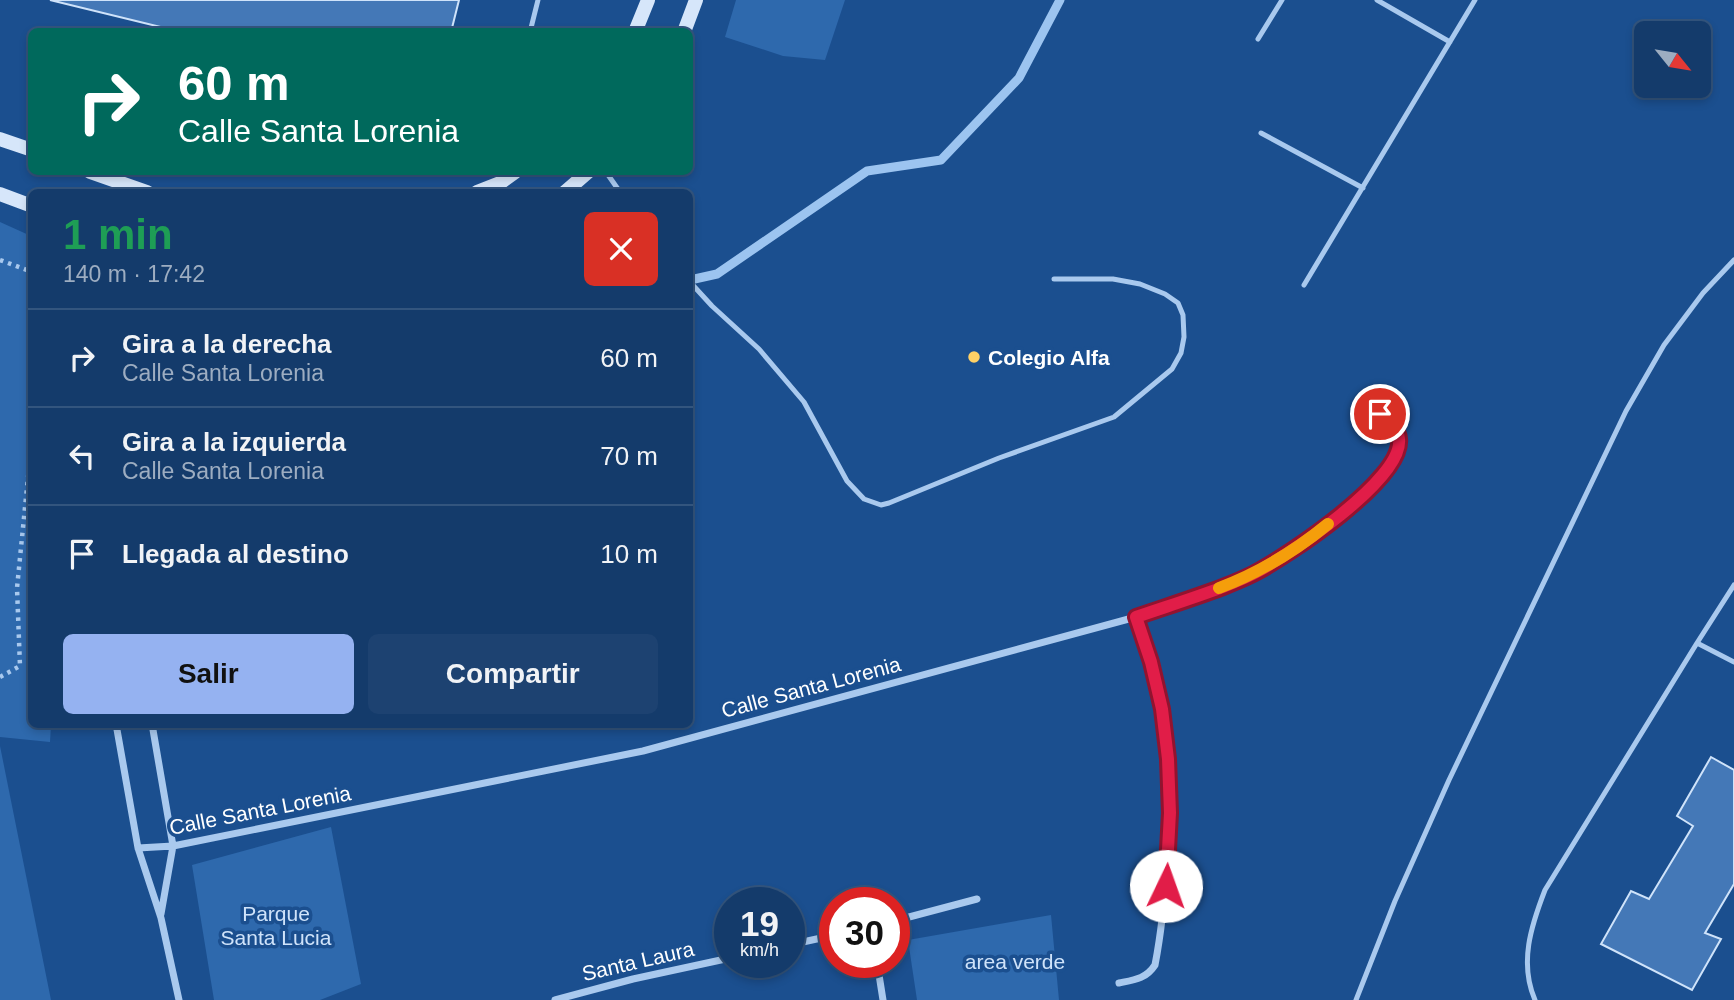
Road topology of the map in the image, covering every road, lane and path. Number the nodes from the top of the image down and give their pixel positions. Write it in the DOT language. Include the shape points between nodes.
graph roads {
  1 [pos="538,0"];
  2 [pos="648,0"];
  3 [pos="696,0"];
  4 [pos="1282,0"];
  5 [pos="1377,0"];
  6 [pos="1475,0"];
  7 [pos="531,28"];
  8 [pos="637,28"];
  9 [pos="686,28"];
  10 [pos="1258,39"];
  11 [pos="1450,42"];
  12 [pos="1261,133"];
  13 [pos="0,139"];
  14 [pos="28,149"];
  15 [pos="99,175"];
  16 [pos="511,175"];
  17 [pos="585,175"];
  18 [pos="1363,188"];
  19 [pos="138,189"];
  20 [pos="485,189"];
  21 [pos="568,189"];
  22 [pos="0,194"];
  23 [pos="28,204"];
  24 [pos="0,260"];
  25 [pos="1734,260"];
  26 [pos="28,270"];
  27 [pos="1054,279"];
  28 [pos="693,285"];
  29 [pos="1304,285"];
  30 [pos="1380,414"];
  31 [pos="28,478"];
  32 [pos="1734,585"];
  33 [pos="1136,617"];
  34 [pos="1697,643"];
  35 [pos="1734,662"];
  36 [pos="0,677"];
  37 [pos="117,728"];
  38 [pos="153,728"];
  39 [pos="173,846"];
  40 [pos="138,848"];
  41 [pos="977,899"];
  42 [pos="910,917"];
  43 [pos="161,918"];
  44 [pos="714,961"];
  45 [pos="880,978"];
  46 [pos="1119,983"];
  47 [pos="179,1000"];
  48 [pos="555,1000"];
  49 [pos="883,1000"];
  50 [pos="1356,1000"];
  51 [pos="1535,1000"];
  1 -- 7 [label="lane"];
  2 -- 8 [label="main road"];
  3 -- 9 [label="main road"];
  4 -- 10 [label="lane"];
  5 -- 11 [label="lane"];
  6 -- 11 [label="lane"];
  11 -- 18 [label="lane"];
  12 -- 18 [label="lane"];
  13 -- 14 [label="main road"];
  15 -- 19 [label="main road"];
  16 -- 20 [label="main road"];
  17 -- 21 [label="main road"];
  18 -- 29 [label="lane"];
  22 -- 23 [label="main road"];
  24 -- 26 [label="path"];
  25 -- 50 [label="lane" via="1664,345 1626,411 1449,780"];
  27 -- 28 [label="lane" via="1140,284 1178,303 1184,337 1172,369 1114,417 881,505 864,499 847,481 804,402 759,349"];
  30 -- 33 [label="street, Calle Santa Lorenia" via="1395,427 1398,453 1356,502 1306,542 1251,575"];
  31 -- 36 [label="path" via="17,588 20,666"];
  32 -- 34 [label="lane"];
  33 -- 39 [label="street, Calle Santa Lorenia" via="643,751"];
  33 -- 46 [label="street" via="1162,709 1170,813 1164,911 1154,965 1144,977"];
  34 -- 35 [label="lane"];
  34 -- 51 [label="lane" via="1545,890 1526,955"];
  37 -- 40 [label="street"];
  38 -- 39 [label="street"];
  39 -- 40 [label="street, Calle Santa Lorenia"];
  39 -- 43 [label="street"];
  40 -- 43 [label="street"];
  41 -- 42 [label="street"];
  43 -- 47 [label="street"];
  44 -- 48 [label="street, Santa Laura"];
  45 -- 49 [label="street"];
}
